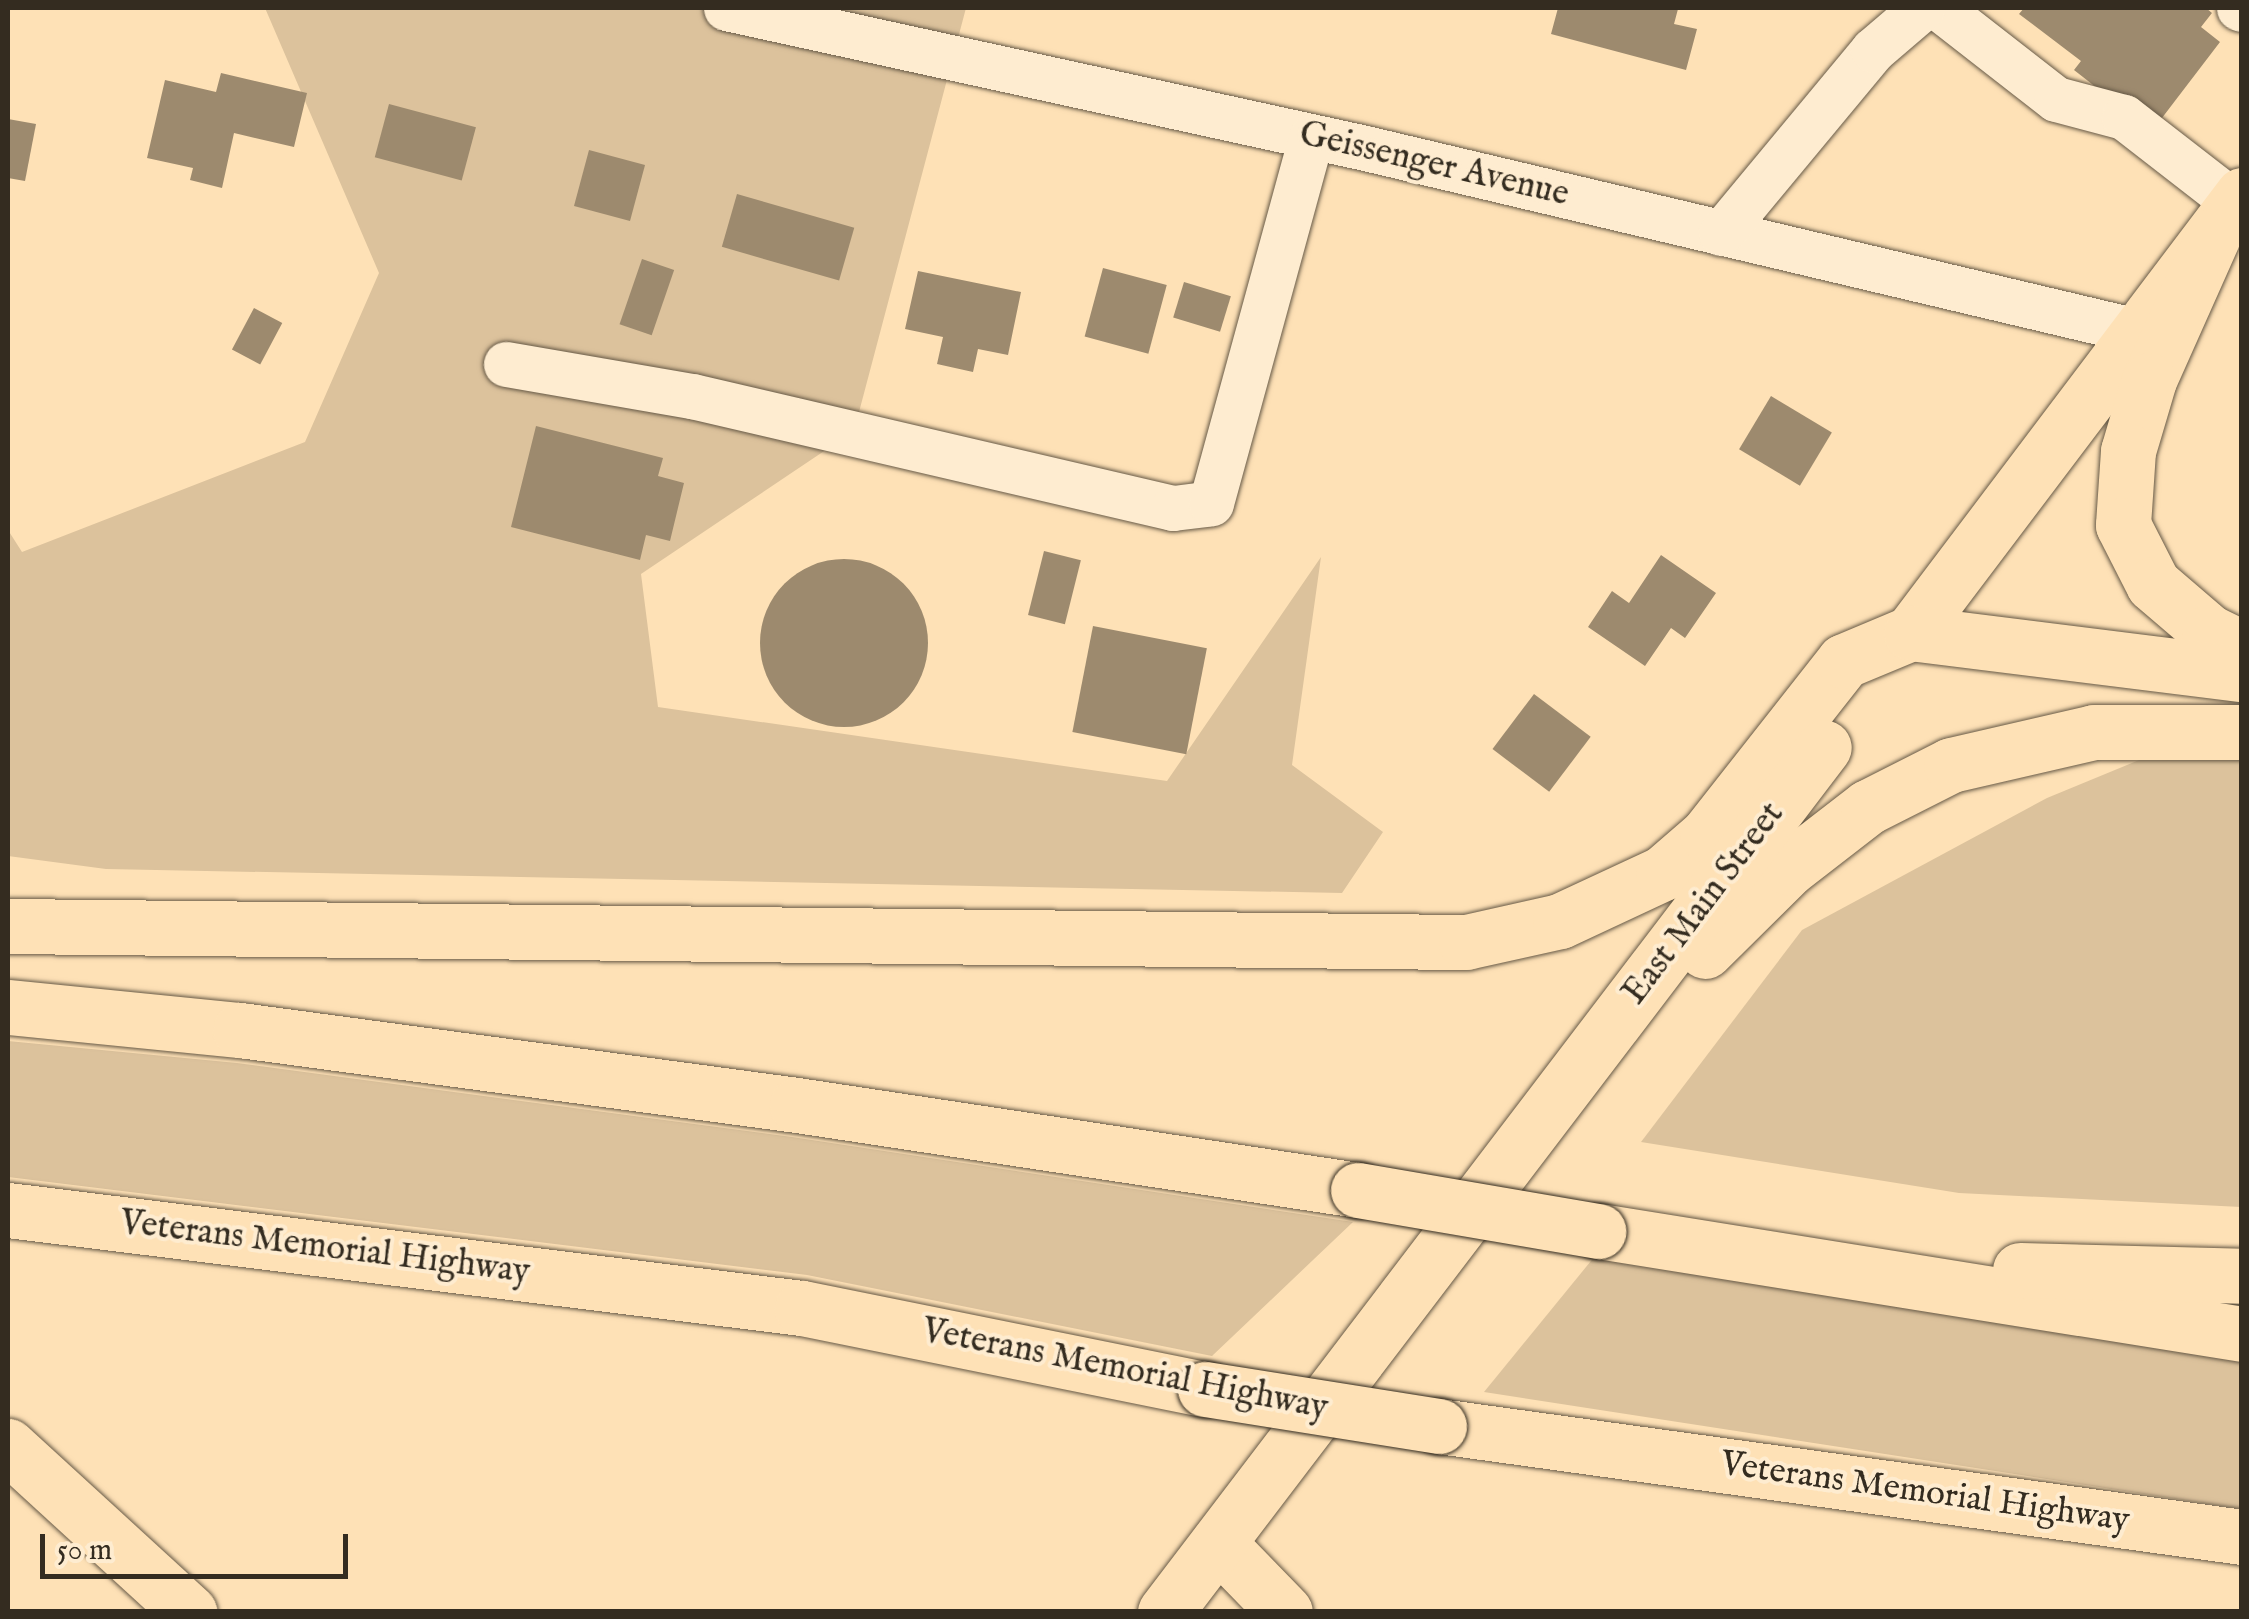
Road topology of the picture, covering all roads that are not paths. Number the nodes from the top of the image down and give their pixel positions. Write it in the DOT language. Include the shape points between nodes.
graph roads {
  1 [pos="726,8"];
  2 [pos="1922,8"];
  3 [pos="1940,8"];
  4 [pos="1311,136"];
  5 [pos="2230,211"];
  6 [pos="1721,232"];
  7 [pos="2141,332"];
  8 [pos="506,364"];
  9 [pos="1911,633"];
  10 [pos="2242,648"];
  11 [pos="2242,674"];
  12 [pos="2242,732"];
  13 [pos="8,926"];
  14 [pos="8,1008"];
  15 [pos="1544,1114"];
  16 [pos="8,1210"];
  17 [pos="1794,1263"];
  18 [pos="2242,1276"];
  19 [pos="2242,1334"];
  20 [pos="8,1446"];
  21 [pos="2242,1537"];
  22 [pos="1218,1542"];
  23 [pos="189,1612"];
  24 [pos="1165,1612"];
  25 [pos="1284,1612"];
  1 -- 4 [label="street, Geissenger Avenue"];
  2 -- 6 [label="street" via="1873,50"];
  3 -- 5 [label="street" via="2056,99 2124,117"];
  4 -- 6 [label="street, Geissenger Avenue"];
  4 -- 8 [label="street" via="1211,503 1173,508 729,404"];
  5 -- 7 [label="main road, East Main Street"];
  5 -- 10 [label="main road" via="2150,380 2128,452 2123,525 2153,584 2209,632"];
  6 -- 7 [label="street, Geissenger Avenue"];
  7 -- 9 [label="main road, East Main Street"];
  9 -- 11 [label="main road"];
  9 -- 13 [label="main road" via="1844,660 1708,835 1663,872 1598,906 1512,936 1284,942"];
  9 -- 15 [label="main road, East Main Street"];
  12 -- 15 [label="main road" via="2094,732 2002,748 1903,786 1789,868"];
  14 -- 17 [label="main road, bridge" via="240,1030 797,1104"];
  15 -- 22 [label="main road, East Main Street"];
  16 -- 21 [label="main road, Veterans Memorial Highway, bridge" via="802,1308 1205,1389"];
  17 -- 18 [label="main road"];
  17 -- 19 [label="main road"];
  20 -- 23 [label="main road"];
  22 -- 24 [label="main road, East Main Street"];
  22 -- 25 [label="main road"];
}
